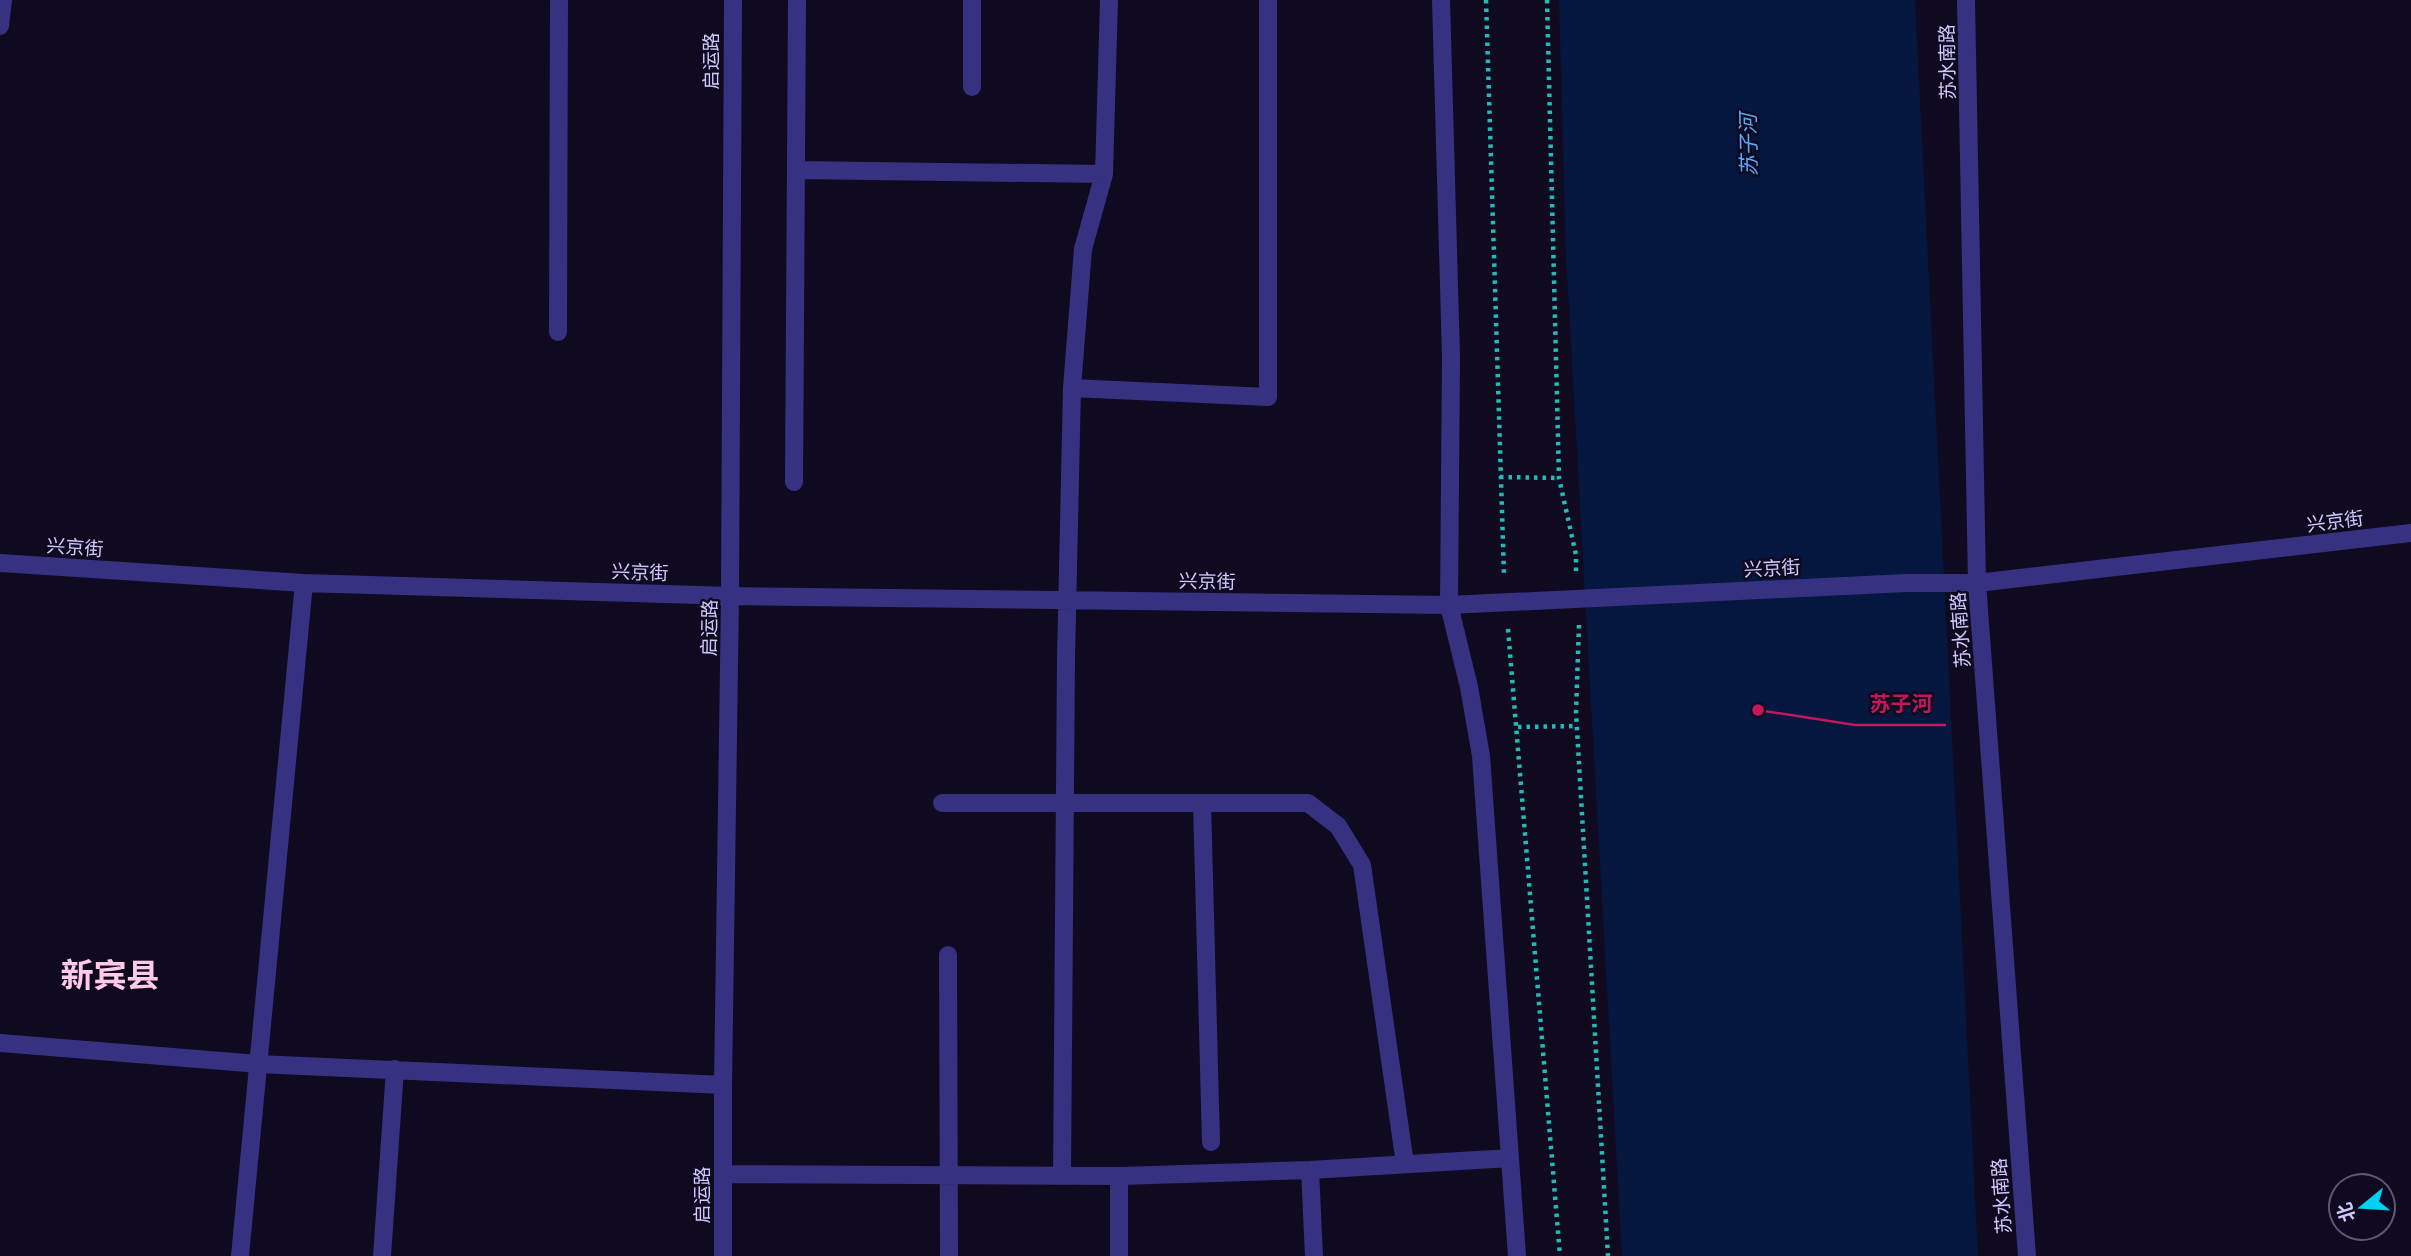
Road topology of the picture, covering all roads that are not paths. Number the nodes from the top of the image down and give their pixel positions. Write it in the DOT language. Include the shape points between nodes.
graph roads {
  1 [pos="3,0"];
  2 [pos="559,0"];
  3 [pos="733,0"];
  4 [pos="797,0"];
  5 [pos="972,0"];
  6 [pos="1110,0"];
  7 [pos="1268,0"];
  8 [pos="1441,0"];
  9 [pos="1966,0"];
  10 [pos="0,26"];
  11 [pos="972,87"];
  12 [pos="796,170"];
  13 [pos="1104,174"];
  14 [pos="558,332"];
  15 [pos="1072,388"];
  16 [pos="794,482"];
  17 [pos="2411,533"];
  18 [pos="0,563"];
  19 [pos="304,583"];
  20 [pos="1977,583"];
  21 [pos="730,596"];
  22 [pos="1068,600"];
  23 [pos="1449,605"];
  24 [pos="942,803"];
  25 [pos="1067,803"];
  26 [pos="1202,803"];
  27 [pos="948,956"];
  28 [pos="0,1043"];
  29 [pos="258,1064"];
  30 [pos="395,1069"];
  31 [pos="723,1085"];
  32 [pos="1211,1142"];
  33 [pos="1510,1158"];
  34 [pos="1405,1164"];
  35 [pos="1310,1170"];
  36 [pos="723,1174"];
  37 [pos="948,1175"];
  38 [pos="1062,1176"];
  39 [pos="1119,1176"];
  40 [pos="240,1256"];
  41 [pos="382,1256"];
  42 [pos="723,1256"];
  43 [pos="948,1256"];
  44 [pos="1119,1256"];
  45 [pos="1314,1256"];
  46 [pos="1517,1256"];
  47 [pos="2027,1256"];
  1 -- 10 [label="street"];
  2 -- 14 [label="street"];
  3 -- 21 [label="street, 启运路"];
  4 -- 12 [label="street"];
  5 -- 11 [label="street"];
  6 -- 13 [label="street"];
  7 -- 15 [label="street" via="1268,397"];
  8 -- 23 [label="street" via="1451,357"];
  9 -- 20 [label="street, 苏水南路"];
  12 -- 13 [label="street"];
  12 -- 16 [label="street"];
  13 -- 15 [label="street" via="1083,249"];
  15 -- 22 [label="street"];
  17 -- 20 [label="street, 兴京街"];
  18 -- 19 [label="street, 兴京街"];
  19 -- 21 [label="street, 兴京街"];
  19 -- 29 [label="street"];
  20 -- 23 [label="street, 兴京街"];
  20 -- 47 [label="street, 苏水南路"];
  21 -- 22 [label="street, 兴京街"];
  21 -- 31 [label="street, 启运路"];
  22 -- 23 [label="street, 兴京街"];
  22 -- 25 [label="street"];
  23 -- 33 [label="street" via="1481,757"];
  24 -- 25 [label="street"];
  25 -- 26 [label="street"];
  25 -- 38 [label="street"];
  26 -- 32 [label="street"];
  26 -- 34 [label="street" via="1308,803 1338,826 1362,864"];
  27 -- 37 [label="street"];
  28 -- 29 [label="street"];
  29 -- 30 [label="street"];
  29 -- 40 [label="street"];
  30 -- 31 [label="street"];
  30 -- 41 [label="street"];
  31 -- 36 [label="street, 启运路"];
  33 -- 34 [label="street"];
  33 -- 46 [label="street"];
  34 -- 35 [label="street"];
  35 -- 39 [label="street"];
  35 -- 45 [label="street"];
  36 -- 37 [label="street"];
  36 -- 42 [label="street, 启运路"];
  37 -- 38 [label="street"];
  37 -- 43 [label="street"];
  38 -- 39 [label="street"];
  39 -- 44 [label="street"];
}
